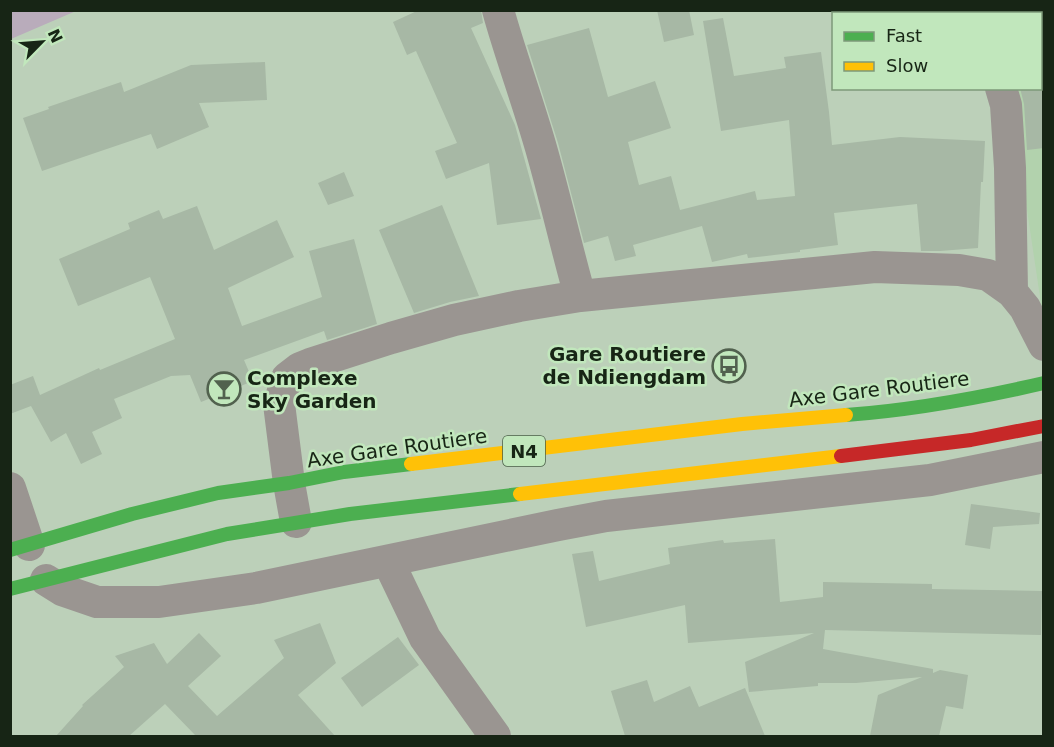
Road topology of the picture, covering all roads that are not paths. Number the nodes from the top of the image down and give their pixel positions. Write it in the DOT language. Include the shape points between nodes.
graph roads {
  1 [pos="498,10"];
  2 [pos="1002,90"];
  3 [pos="1012,292"];
  4 [pos="580,296"];
  5 [pos="1044,345"];
  6 [pos="1044,383"];
  7 [pos="1044,426"];
  8 [pos="1044,457"];
  9 [pos="289,483"];
  10 [pos="10,488"];
  11 [pos="296,522"];
  12 [pos="20,548"];
  13 [pos="388,561"];
  14 [pos="46,580"];
  15 [pos="10,589"];
  16 [pos="495,736"];
  1 -- 4 [label="street" via="541,149"];
  2 -- 3 [label="street" via="1010,168"];
  3 -- 4 [label="street" via="988,275 974,272 875,267"];
  3 -- 5 [label="street"];
  4 -- 9 [label="street" via="454,320 300,368 288,378 279,404"];
  6 -- 9 [label="highway, Axe Gare Routiere / N4" via="898,416 741,424 344,472"];
  7 -- 11 [label="highway, N4" via="971,440 904,443"];
  8 -- 13 [label="street" via="930,480 606,516"];
  9 -- 11 [label="street"];
  9 -- 12 [label="highway, Axe Gare Routiere / N4" via="218,493"];
  10 -- 12 [label="street"];
  11 -- 14 [label="highway, N4" via="227,534"];
  13 -- 14 [label="street" via="256,588 159,602 97,602"];
  13 -- 16 [label="street" via="424,638"];
  14 -- 15 [label="highway, N4"];
}
